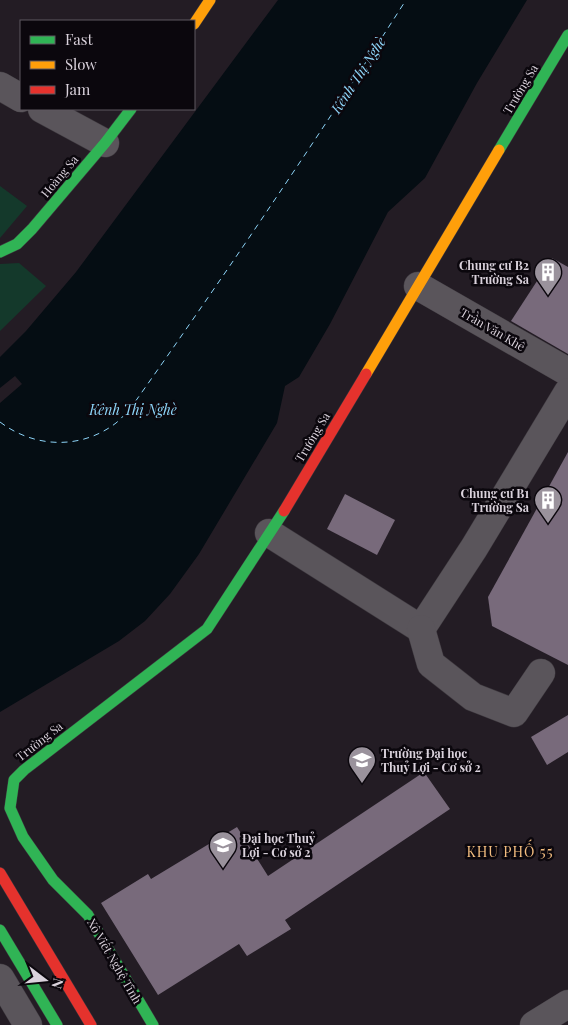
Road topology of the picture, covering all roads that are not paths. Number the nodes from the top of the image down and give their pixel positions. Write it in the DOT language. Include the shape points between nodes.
graph roads {
  1 [pos="210,0"];
  2 [pos="195,22"];
  3 [pos="568,35"];
  4 [pos="0,86"];
  5 [pos="20,97"];
  6 [pos="44,110"];
  7 [pos="130,110"];
  8 [pos="105,142"];
  9 [pos="0,252"];
  10 [pos="418,286"];
  11 [pos="568,372"];
  12 [pos="568,392"];
  13 [pos="269,533"];
  14 [pos="421,629"];
  15 [pos="541,673"];
  16 [pos="11,792"];
  17 [pos="0,873"];
  18 [pos="53,880"];
  19 [pos="63,904"];
  20 [pos="0,930"];
  21 [pos="0,978"];
  22 [pos="568,1004"];
  23 [pos="28,1025"];
  24 [pos="57,1025"];
  25 [pos="91,1025"];
  26 [pos="152,1025"];
  27 [pos="534,1025"];
  1 -- 2 [label="street"];
  3 -- 10 [label="street, Trường Sa"];
  4 -- 5 [label="street"];
  6 -- 8 [label="street"];
  7 -- 8 [label="street, Hoàng Sa"];
  8 -- 9 [label="street, Hoàng Sa" via="25,237"];
  10 -- 11 [label="street, Trần Văn Khê"];
  10 -- 13 [label="street, Trường Sa"];
  12 -- 14 [label="street"];
  13 -- 14 [label="street"];
  13 -- 16 [label="street, Trường Sa" via="206,629 24,770 14,780"];
  14 -- 15 [label="street" via="431,664 473,697 514,712"];
  16 -- 18 [label="street, Xô Viết Nghệ Tĩnh" via="10,808 22,837"];
  17 -- 25 [label="street"];
  18 -- 19 [label="street, Xô Viết Nghệ Tĩnh"];
  18 -- 26 [label="street, Xô Viết Nghệ Tĩnh" via="88,915"];
  20 -- 24 [label="street"];
  21 -- 23 [label="street"];
  22 -- 27 [label="street"];
}
